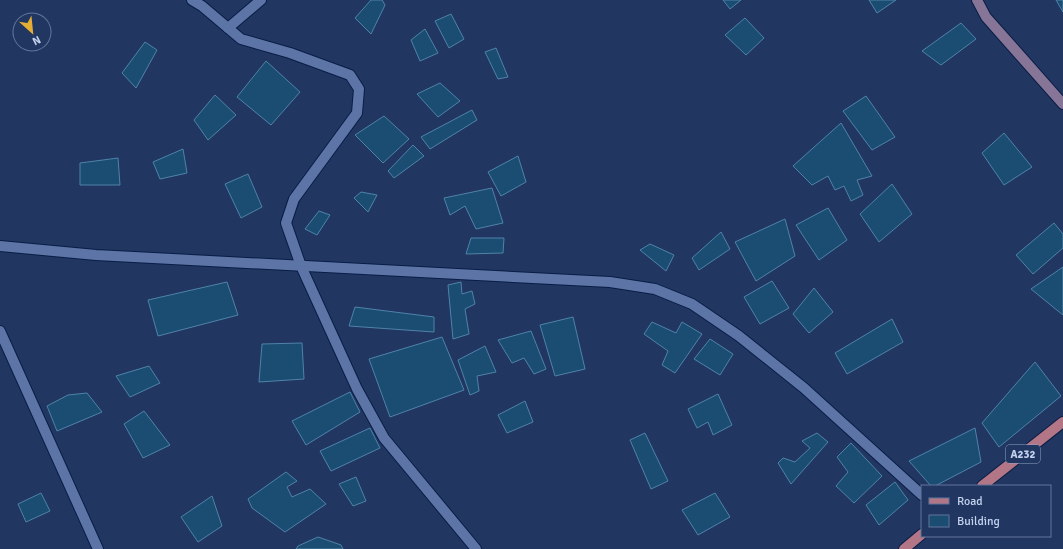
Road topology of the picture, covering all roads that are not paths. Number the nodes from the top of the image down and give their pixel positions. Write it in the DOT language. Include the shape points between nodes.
graph roads {
  1 [pos="192,0"];
  2 [pos="261,0"];
  3 [pos="977,0"];
  4 [pos="228,28"];
  5 [pos="1063,104"];
  6 [pos="0,246"];
  7 [pos="301,266"];
  8 [pos="0,331"];
  9 [pos="1063,422"];
  10 [pos="983,485"];
  11 [pos="921,493"];
  12 [pos="921,535"];
  13 [pos="98,549"];
  14 [pos="476,549"];
  15 [pos="904,549"];
  1 -- 4 [label="street"];
  2 -- 4 [label="street"];
  3 -- 5 [label="street" via="986,17"];
  4 -- 7 [label="street" via="241,39 290,53 350,75 359,89 357,113 294,199 286,223"];
  6 -- 7 [label="street" via="96,255"];
  7 -- 11 [label="street" via="610,282 655,289 692,304 738,336 804,388"];
  7 -- 14 [label="street" via="357,389 384,438"];
  8 -- 13 [label="street"];
  9 -- 10 [label="main road, A232"];
  12 -- 15 [label="main road"];
}
